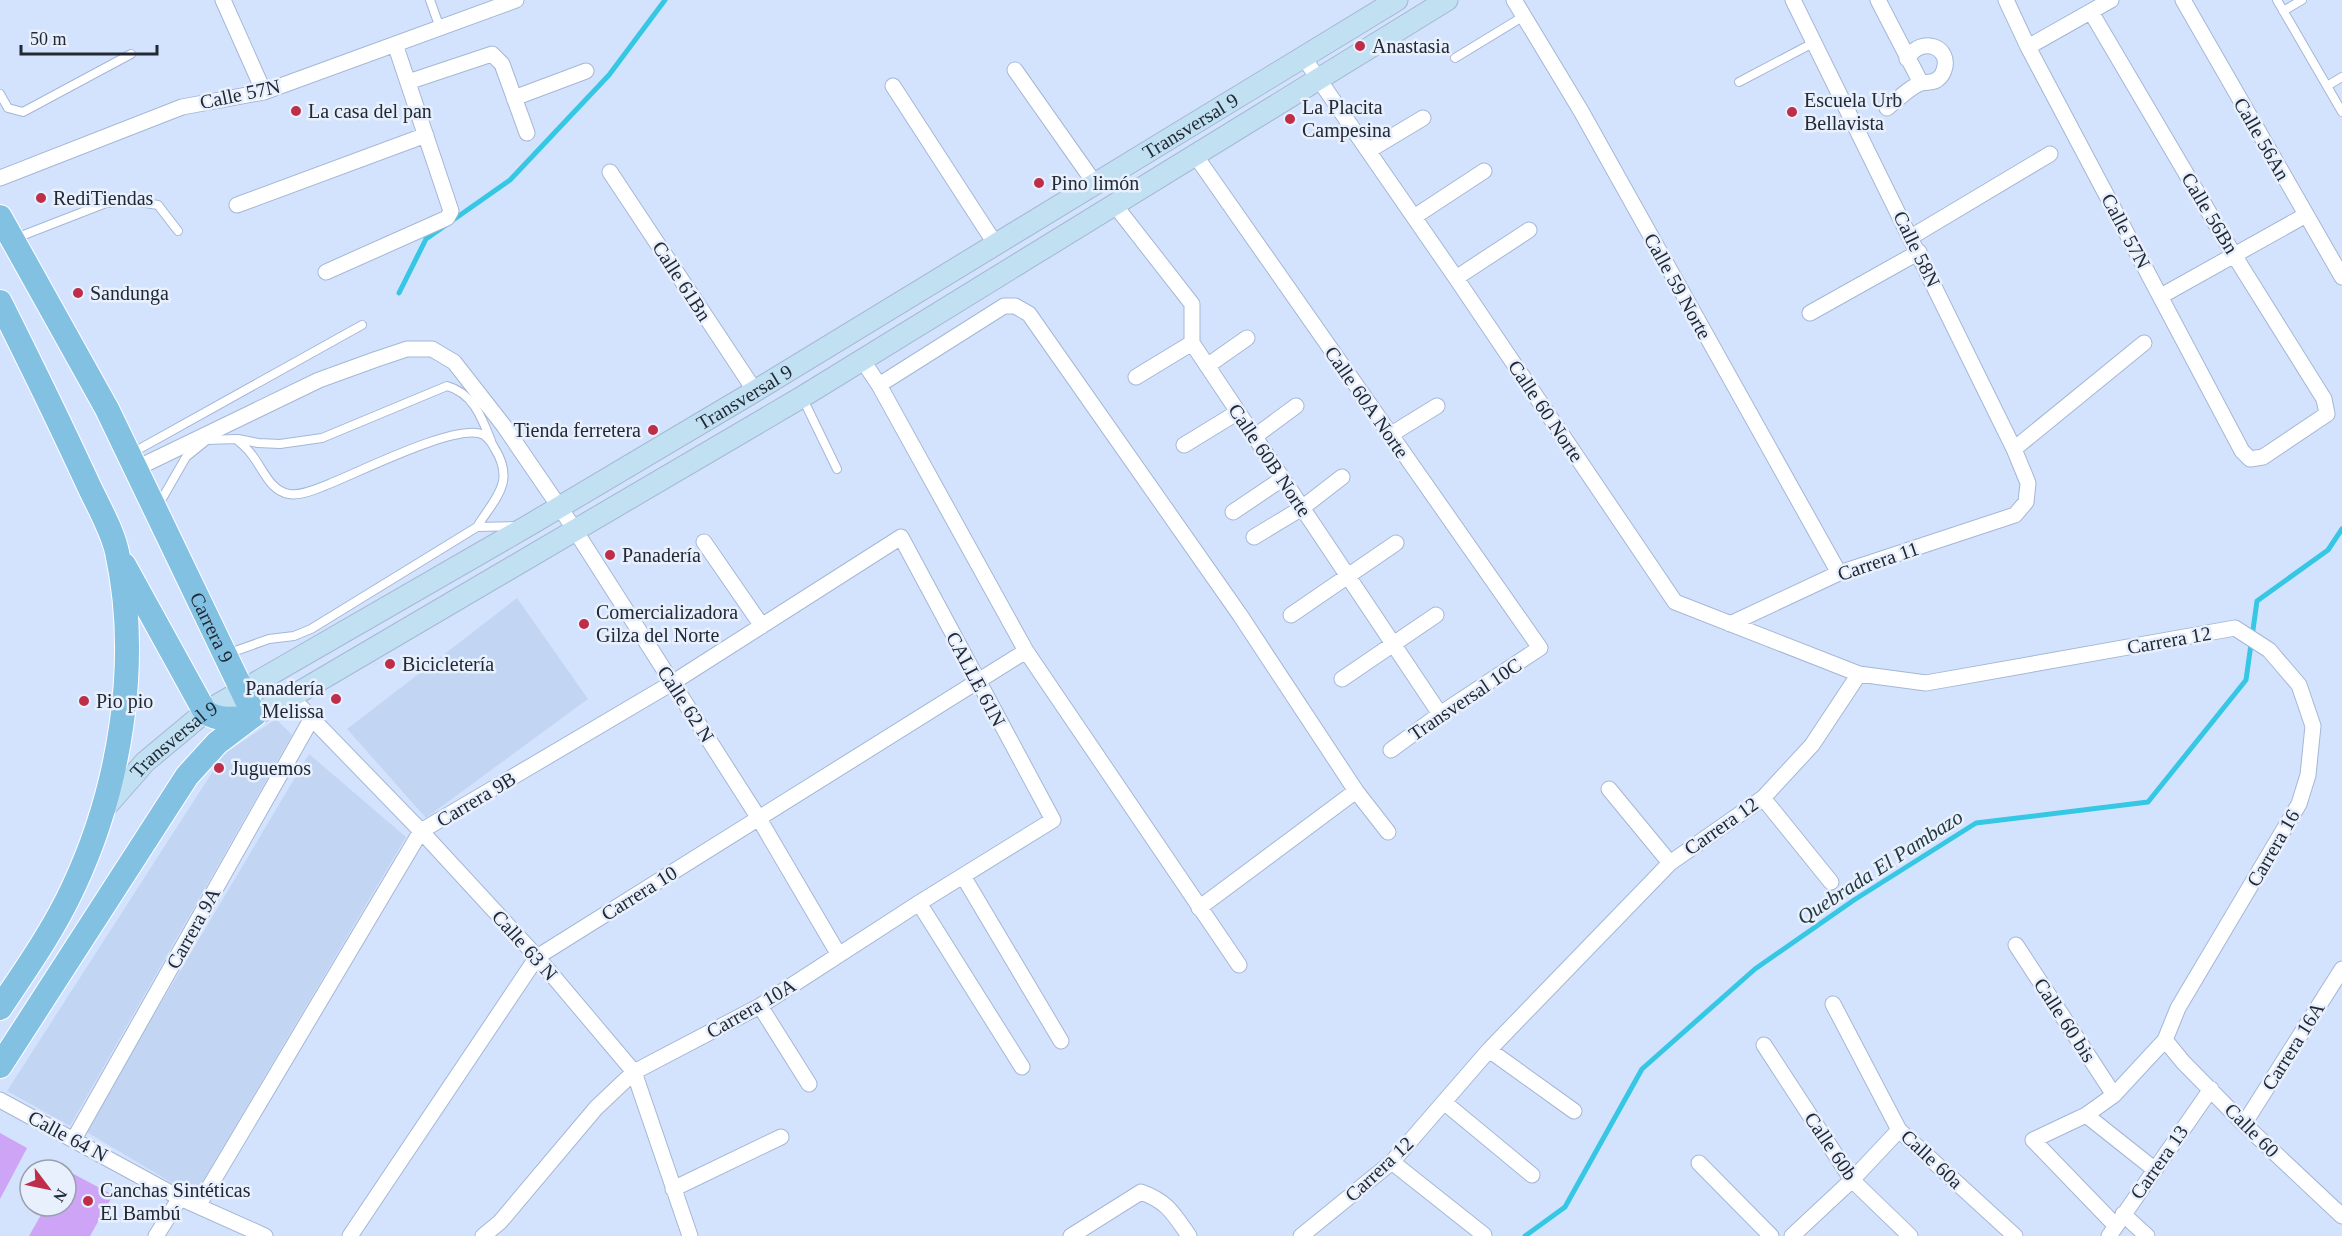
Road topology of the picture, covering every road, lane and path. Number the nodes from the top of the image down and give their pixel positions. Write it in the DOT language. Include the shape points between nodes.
graph roads {
  1 [pos="224,0"];
  2 [pos="430,0"];
  3 [pos="516,0"];
  4 [pos="1398,0"];
  5 [pos="1447,0"];
  6 [pos="1514,0"];
  7 [pos="1793,0"];
  8 [pos="1878,0"];
  9 [pos="2006,0"];
  10 [pos="2111,0"];
  11 [pos="2183,0"];
  12 [pos="2277,0"];
  13 [pos="2302,0"];
  14 [pos="2283,11"];
  15 [pos="2091,12"];
  16 [pos="1524,16"];
  17 [pos="440,28"];
  18 [pos="1813,43"];
  19 [pos="395,44"];
  20 [pos="2028,47"];
  21 [pos="131,54"];
  22 [pos="1304,58"];
  23 [pos="1455,58"];
  24 [pos="1907,59"];
  25 [pos="1015,70"];
  26 [pos="586,71"];
  27 [pos="2342,77"];
  28 [pos="1318,79"];
  29 [pos="408,82"];
  30 [pos="1739,82"];
  31 [pos="1921,83"];
  32 [pos="893,86"];
  33 [pos="2327,86"];
  34 [pos="264,92"];
  35 [pos="0,94"];
  36 [pos="514,98"];
  37 [pos="1887,108"];
  38 [pos="2342,112"];
  39 [pos="1423,118"];
  40 [pos="527,133"];
  41 [pos="426,135"];
  42 [pos="1368,151"];
  43 [pos="2050,154"];
  44 [pos="1195,155"];
  45 [pos="1485,171"];
  46 [pos="610,172"];
  47 [pos="0,178"];
  48 [pos="1096,184"];
  49 [pos="1114,204"];
  50 [pos="237,205"];
  51 [pos="2306,215"];
  52 [pos="0,217"];
  53 [pos="1414,217"];
  54 [pos="1529,230"];
  55 [pos="178,231"];
  56 [pos="1911,237"];
  57 [pos="12,240"];
  58 [pos="996,245"];
  59 [pos="1919,252"];
  60 [pos="2234,255"];
  61 [pos="326,272"];
  62 [pos="2342,277"];
  63 [pos="1456,278"];
  64 [pos="2161,296"];
  65 [pos="0,302"];
  66 [pos="1810,313"];
  67 [pos="362,325"];
  68 [pos="1247,338"];
  69 [pos="1192,343"];
  70 [pos="2144,343"];
  71 [pos="863,361"];
  72 [pos="1208,366"];
  73 [pos="1136,377"];
  74 [pos="879,385"];
  75 [pos="755,391"];
  76 [pos="802,397"];
  77 [pos="1296,406"];
  78 [pos="1437,406"];
  79 [pos="1238,412"];
  80 [pos="1390,435"];
  81 [pos="1254,437"];
  82 [pos="236,439"];
  83 [pos="492,444"];
  84 [pos="1184,445"];
  85 [pos="2014,449"];
  86 [pos="2250,459"];
  87 [pos="132,462"];
  88 [pos="837,469"];
  89 [pos="1342,477"];
  90 [pos="1282,479"];
  91 [pos="2025,502"];
  92 [pos="560,507"];
  93 [pos="1302,508"];
  94 [pos="156,511"];
  95 [pos="1233,512"];
  96 [pos="531,524"];
  97 [pos="477,527"];
  98 [pos="575,531"];
  99 [pos="901,537"];
  100 [pos="1254,537"];
  101 [pos="704,542"];
  102 [pos="1396,543"];
  103 [pos="117,550"];
  104 [pos="1839,573"];
  105 [pos="1348,576"];
  106 [pos="1291,615"];
  107 [pos="1436,615"];
  108 [pos="1730,624"];
  109 [pos="762,626"];
  110 [pos="2235,628"];
  111 [pos="1393,645"];
  112 [pos="1540,648"];
  113 [pos="1026,651"];
  114 [pos="225,654"];
  115 [pos="1859,674"];
  116 [pos="1342,679"];
  117 [pos="977,681"];
  118 [pos="672,683"];
  119 [pos="242,689"];
  120 [pos="291,697"];
  121 [pos="205,712"];
  122 [pos="1440,714"];
  123 [pos="254,715"];
  124 [pos="312,718"];
  125 [pos="1391,750"];
  126 [pos="1609,789"];
  127 [pos="1356,791"];
  128 [pos="1763,798"];
  129 [pos="104,809"];
  130 [pos="758,817"];
  131 [pos="1053,820"];
  132 [pos="421,831"];
  133 [pos="1389,832"];
  134 [pos="1670,863"];
  135 [pos="963,876"];
  136 [pos="1831,882"];
  137 [pos="919,903"];
  138 [pos="1199,908"];
  139 [pos="2016,945"];
  140 [pos="840,955"];
  141 [pos="537,957"];
  142 [pos="1239,965"];
  143 [pos="2342,969"];
  144 [pos="1833,1004"];
  145 [pos="759,1006"];
  146 [pos="0,1008"];
  147 [pos="2165,1040"];
  148 [pos="1061,1041"];
  149 [pos="1764,1045"];
  150 [pos="1489,1050"];
  151 [pos="0,1066"];
  152 [pos="1022,1067"];
  153 [pos="633,1072"];
  154 [pos="809,1084"];
  155 [pos="2211,1089"];
  156 [pos="2114,1095"];
  157 [pos="0,1100"];
  158 [pos="1445,1103"];
  159 [pos="1574,1111"];
  160 [pos="2086,1115"];
  161 [pos="2244,1124"];
  162 [pos="1899,1130"];
  163 [pos="782,1137"];
  164 [pos="74,1139"];
  165 [pos="1392,1162"];
  166 [pos="1699,1163"];
  167 [pos="2154,1169"];
  168 [pos="1532,1175"];
  169 [pos="1852,1180"];
  170 [pos="674,1189"];
  171 [pos="189,1202"];
  172 [pos="2342,1216"];
  173 [pos="2116,1225"];
  174 [pos="502,1229"];
  175 [pos="1484,1235"];
  176 [pos="156,1236"];
  177 [pos="168,1236"];
  178 [pos="265,1236"];
  179 [pos="350,1236"];
  180 [pos="483,1236"];
  181 [pos="690,1236"];
  182 [pos="1071,1236"];
  183 [pos="1189,1236"];
  184 [pos="1300,1236"];
  185 [pos="1771,1236"];
  186 [pos="1792,1236"];
  187 [pos="1910,1236"];
  188 [pos="2015,1236"];
  189 [pos="2147,1236"];
  1 -- 34 [label="street"];
  2 -- 17 [label="lane"];
  3 -- 17 [label="street, Calle 57N"];
  4 -- 22 [label="main road, Transversal 9"];
  5 -- 28 [label="main road, Transversal 9"];
  6 -- 16 [label="street, Calle 59 Norte"];
  7 -- 18 [label="street, Calle 58N"];
  8 -- 24 [label="street"];
  9 -- 20 [label="street, Calle 57N"];
  10 -- 15 [label="street"];
  11 -- 51 [label="street, Calle 56An"];
  12 -- 14 [label="lane"];
  13 -- 14 [label="lane"];
  14 -- 33 [label="lane"];
  15 -- 20 [label="street"];
  15 -- 60 [label="street, Calle 56Bn"];
  16 -- 23 [label="lane"];
  16 -- 104 [label="street, Calle 59 Norte"];
  17 -- 19 [label="street, Calle 57N"];
  18 -- 30 [label="lane"];
  18 -- 56 [label="street, Calle 58N"];
  19 -- 29 [label="street"];
  19 -- 34 [label="street, Calle 57N"];
  20 -- 64 [label="street, Calle 57N"];
  21 -- 35 [label="lane" via="23,112 8,108"];
  22 -- 28 [label="street, Calle 60 Norte"];
  22 -- 48 [label="main road, Transversal 9"];
  24 -- 31 [label="street"];
  24 -- 31 [label="street" via="1921,45 1940,50 1945,59 1940,78"];
  25 -- 48 [label="street"];
  26 -- 36 [label="street"];
  27 -- 33 [label="lane"];
  28 -- 42 [label="street, Calle 60 Norte"];
  28 -- 44 [label="main road, Transversal 9"];
  29 -- 36 [label="street" via="492,54 502,64"];
  29 -- 41 [label="street"];
  31 -- 37 [label="street"];
  32 -- 58 [label="street"];
  33 -- 38 [label="lane"];
  34 -- 47 [label="street, Calle 57N" via="182,107"];
  36 -- 40 [label="street"];
  39 -- 42 [label="street"];
  41 -- 50 [label="street"];
  41 -- 61 [label="street" via="451,212 447,218"];
  42 -- 53 [label="street, Calle 60 Norte"];
  43 -- 56 [label="street"];
  44 -- 49 [label="main road, Transversal 9"];
  44 -- 80 [label="street, Calle 60A Norte"];
  45 -- 53 [label="street"];
  46 -- 75 [label="street, Calle 61Bn"];
  48 -- 58 [label="main road, Transversal 9"];
  49 -- 69 [label="street" via="1192,304"];
  49 -- 71 [label="main road, Transversal 9"];
  51 -- 60 [label="street"];
  51 -- 62 [label="street, Calle 56An"];
  52 -- 57 [label="main road, Carrera 9"];
  53 -- 63 [label="street, Calle 60 Norte"];
  54 -- 63 [label="street"];
  55 -- 57 [label="lane" via="158,205 132,201 106,203"];
  56 -- 59 [label="street, Calle 58N"];
  57 -- 87 [label="main road, Carrera 9" via="107,409"];
  58 -- 75 [label="main road, Transversal 9"];
  59 -- 66 [label="street"];
  59 -- 85 [label="street, Calle 58N"];
  60 -- 64 [label="street"];
  60 -- 86 [label="street, Calle 56Bn" via="2324,399 2327,414 2263,458"];
  63 -- 108 [label="street, Calle 60 Norte" via="1675,602"];
  64 -- 86 [label="street, Calle 57N" via="2242,451"];
  65 -- 103 [label="main road"];
  67 -- 87 [label="lane"];
  68 -- 72 [label="street"];
  69 -- 72 [label="street, Calle 60B Norte"];
  69 -- 73 [label="street"];
  70 -- 85 [label="street"];
  71 -- 74 [label="street"];
  71 -- 76 [label="main road, Transversal 9"];
  72 -- 79 [label="street, Calle 60B Norte"];
  74 -- 113 [label="street"];
  74 -- 127 [label="street" via="1004,306 1015,306 1029,314 1240,615"];
  75 -- 92 [label="main road, Transversal 9"];
  76 -- 88 [label="lane"];
  76 -- 98 [label="main road, Transversal 9"];
  77 -- 81 [label="street"];
  78 -- 80 [label="street"];
  79 -- 81 [label="street, Calle 60B Norte"];
  79 -- 84 [label="street"];
  80 -- 112 [label="street, Calle 60A Norte"];
  81 -- 90 [label="street, Calle 60B Norte"];
  82 -- 83 [label="lane" via="251,453 274,488 289,494 308,492 344,479 448,436 484,435"];
  82 -- 83 [label="lane" via="279,444 322,438 447,386 464,394 479,411"];
  82 -- 94 [label="lane" via="207,440 186,457"];
  83 -- 97 [label="lane" via="504,479 498,498"];
  85 -- 91 [label="street, Calle 58N" via="2028,483"];
  87 -- 92 [label="street, Calle 62 N" via="319,380 407,349 432,349 454,362"];
  87 -- 94 [label="main road, Carrera 9"];
  89 -- 93 [label="street"];
  90 -- 93 [label="street, Calle 60B Norte"];
  90 -- 95 [label="street"];
  91 -- 104 [label="street, Carrera 11" via="2015,515"];
  92 -- 96 [label="main road, Transversal 9"];
  92 -- 98 [label="street, Calle 62 N"];
  93 -- 100 [label="street"];
  93 -- 105 [label="street, Calle 60B Norte"];
  94 -- 114 [label="main road, Carrera 9"];
  96 -- 97 [label="lane"];
  96 -- 119 [label="main road, Transversal 9"];
  97 -- 114 [label="lane" via="311,629"];
  98 -- 118 [label="street, Calle 62 N"];
  98 -- 120 [label="main road, Transversal 9"];
  99 -- 109 [label="street, Carrera 9B"];
  99 -- 117 [label="street, CALLE 61N"];
  101 -- 109 [label="street"];
  102 -- 105 [label="street"];
  103 -- 121 [label="main road"];
  103 -- 129 [label="main road" via="125,678 115,764"];
  104 -- 108 [label="street, Carrera 11"];
  105 -- 106 [label="street"];
  105 -- 111 [label="street, Calle 60B Norte"];
  107 -- 111 [label="street"];
  108 -- 115 [label="street, Calle 60 Norte"];
  109 -- 118 [label="street, Carrera 9B"];
  110 -- 115 [label="street, Carrera 12" via="1926,683"];
  110 -- 147 [label="street, Carrera 16" via="2269,650 2299,685 2313,726 2308,775 2299,804 2178,1008"];
  111 -- 116 [label="street"];
  111 -- 122 [label="street, Calle 60B Norte"];
  112 -- 122 [label="street, Transversal 10C"];
  113 -- 117 [label="street, Carrera 10"];
  113 -- 138 [label="street"];
  114 -- 119 [label="main road, Carrera 9"];
  115 -- 128 [label="street, Carrera 12" via="1812,746"];
  117 -- 130 [label="street, Carrera 10"];
  117 -- 131 [label="street, CALLE 61N"];
  118 -- 130 [label="street, Calle 62 N"];
  118 -- 132 [label="street, Carrera 9B"];
  119 -- 121 [label="main road, Transversal 9"];
  119 -- 123 [label="main road, Carrera 9"];
  120 -- 123 [label="main road, Transversal 9"];
  120 -- 124 [label="street, Calle 63 N"];
  121 -- 123 [label="main road" via="226,720"];
  121 -- 129 [label="main road, Transversal 9" via="145,762"];
  122 -- 125 [label="street, Transversal 10C"];
  123 -- 151 [label="main road" via="217,743 187,776"];
  124 -- 132 [label="street, Calle 63 N"];
  124 -- 164 [label="street, Carrera 9A"];
  126 -- 134 [label="street"];
  127 -- 133 [label="street"];
  127 -- 138 [label="street"];
  128 -- 134 [label="street, Carrera 12"];
  128 -- 136 [label="street"];
  129 -- 146 [label="main road" via="73,889 42,947"];
  130 -- 140 [label="street, Calle 62 N"];
  130 -- 141 [label="street, Carrera 10"];
  131 -- 135 [label="street, Carrera 10A"];
  132 -- 141 [label="street, Calle 63 N"];
  132 -- 171 [label="street, Carrera 9B"];
  134 -- 150 [label="street, Carrera 12"];
  135 -- 137 [label="street, Carrera 10A"];
  135 -- 148 [label="street"];
  137 -- 140 [label="street, Carrera 10A"];
  137 -- 152 [label="street"];
  138 -- 142 [label="street"];
  139 -- 156 [label="street, Calle 60 bis"];
  140 -- 145 [label="street, Carrera 10A"];
  141 -- 153 [label="street, Calle 63 N"];
  141 -- 179 [label="street, Carrera 10"];
  143 -- 161 [label="street, Carrera 16A"];
  144 -- 162 [label="street, Calle 60a"];
  145 -- 153 [label="street, Carrera 10A"];
  145 -- 154 [label="street"];
  147 -- 155 [label="street, Calle 60"];
  147 -- 156 [label="street"];
  149 -- 169 [label="street, Calle 60b"];
  150 -- 158 [label="street, Carrera 12"];
  150 -- 159 [label="street"];
  153 -- 170 [label="street, Calle 63 N"];
  153 -- 174 [label="street, Carrera 10A" via="596,1108"];
  155 -- 161 [label="street, Calle 60"];
  155 -- 167 [label="street, Carrera 13"];
  156 -- 160 [label="street"];
  157 -- 164 [label="street, Calle 64 N"];
  158 -- 165 [label="street, Carrera 12"];
  158 -- 168 [label="street"];
  160 -- 167 [label="street"];
  160 -- 173 [label="street" via="2033,1140"];
  161 -- 172 [label="street, Calle 60"];
  162 -- 169 [label="street"];
  162 -- 188 [label="street, Calle 60a"];
  163 -- 170 [label="street"];
  164 -- 171 [label="street, Calle 64 N"];
  165 -- 175 [label="street"];
  165 -- 184 [label="street, Carrera 12"];
  166 -- 185 [label="street"];
  167 -- 173 [label="street, Carrera 13"];
  169 -- 186 [label="street"];
  169 -- 187 [label="street, Calle 60b"];
  170 -- 181 [label="street, Calle 63 N"];
  171 -- 176 [label="street"];
  171 -- 177 [label="street"];
  171 -- 178 [label="street, Calle 64 N"];
  173 -- 189 [label="street"];
  174 -- 180 [label="street, Carrera 10A"];
  182 -- 183 [label="street" via="1141,1192 1159,1199"];
}
